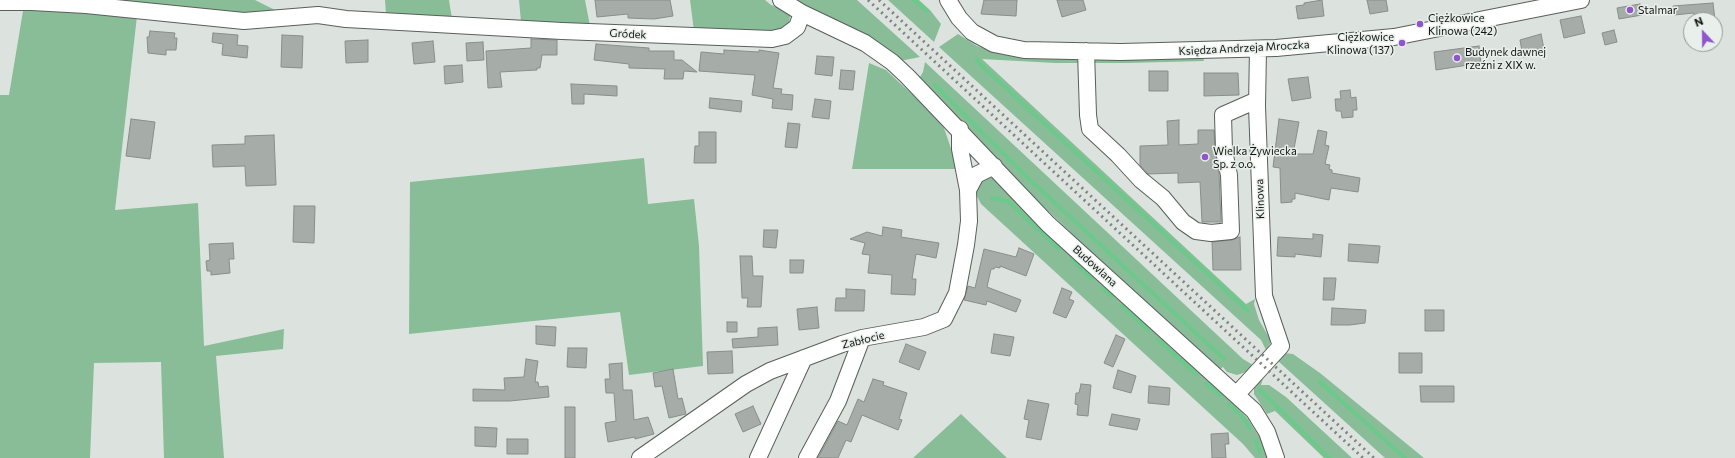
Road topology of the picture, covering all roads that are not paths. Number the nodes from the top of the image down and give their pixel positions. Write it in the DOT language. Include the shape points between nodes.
graph roads {
  1 [pos="781,0"];
  2 [pos="948,0"];
  3 [pos="1581,0"];
  4 [pos="0,2"];
  5 [pos="802,13"];
  6 [pos="1258,49"];
  7 [pos="1086,51"];
  8 [pos="1257,100"];
  9 [pos="960,129"];
  10 [pos="994,166"];
  11 [pos="968,190"];
  12 [pos="862,338"];
  13 [pos="804,358"];
  14 [pos="1237,394"];
  15 [pos="640,458"];
  16 [pos="758,458"];
  17 [pos="807,458"];
  18 [pos="1276,458"];
  1 -- 5 [label="street"];
  2 -- 7 [label="street, Księdza Andrzeja Mroczka" via="972,32 994,44 1024,50"];
  3 -- 6 [label="street, Księdza Andrzeja Mroczka" via="1413,34"];
  4 -- 5 [label="street, Gródek" via="86,5 244,21 318,15 346,19 547,30 772,39 785,36 797,27"];
  5 -- 9 [label="street, Budowlana" via="865,43 892,62"];
  6 -- 7 [label="street, Księdza Andrzeja Mroczka"];
  6 -- 8 [label="street, Klinowa"];
  7 -- 8 [label="street" via="1090,129 1196,232 1232,231 1223,114"];
  8 -- 14 [label="street, Klinowa" via="1264,296 1281,346"];
  9 -- 10 [label="street, Budowlana"];
  9 -- 11 [label="street, Zabłocie" via="960,149"];
  10 -- 11 [label="street" via="976,175"];
  10 -- 14 [label="street, Budowlana" via="1048,224"];
  11 -- 12 [label="street, Zabłocie" via="969,221 966,245 957,293 944,319 924,327"];
  12 -- 13 [label="street, Zabłocie"];
  12 -- 17 [label="street" via="838,401"];
  13 -- 15 [label="street, Zabłocie" via="770,371 746,384"];
  13 -- 16 [label="street"];
  14 -- 18 [label="street, Budowlana" via="1254,411 1266,429"];
}
